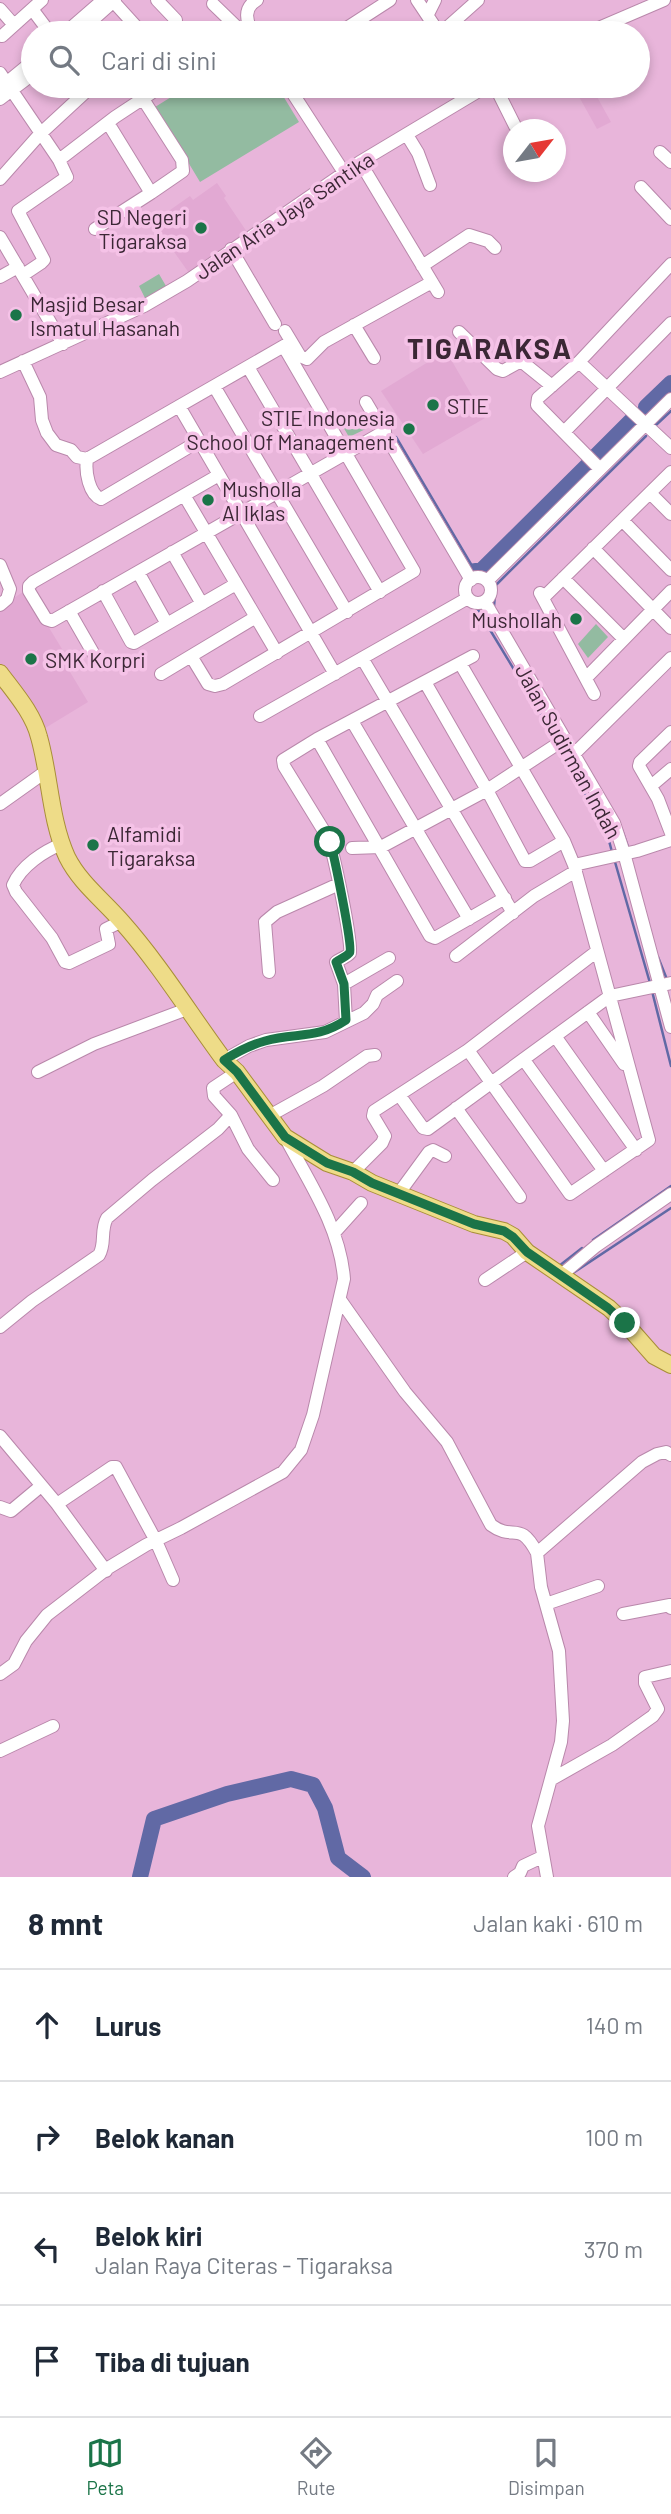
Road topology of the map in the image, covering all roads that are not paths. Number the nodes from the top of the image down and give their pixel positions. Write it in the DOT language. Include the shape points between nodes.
graph roads {
  1 [pos="111,0"];
  2 [pos="158,0"];
  3 [pos="257,0"];
  4 [pos="390,0"];
  5 [pos="418,0"];
  6 [pos="435,0"];
  7 [pos="478,0"];
  8 [pos="664,0"];
  9 [pos="37,4"];
  10 [pos="213,4"];
  11 [pos="0,9"];
  12 [pos="428,14"];
  13 [pos="176,20"];
  14 [pos="45,21"];
  15 [pos="82,21"];
  16 [pos="90,21"];
  17 [pos="131,21"];
  18 [pos="234,21"];
  19 [pos="247,21"];
  20 [pos="358,21"];
  21 [pos="432,21"];
  22 [pos="454,21"];
  23 [pos="615,21"];
  24 [pos="14,25"];
  25 [pos="2,36"];
  26 [pos="21,71"];
  27 [pos="5,84"];
  28 [pos="79,98"];
  29 [pos="296,98"];
  30 [pos="464,98"];
  31 [pos="501,98"];
  32 [pos="0,99"];
  33 [pos="143,99"];
  34 [pos="511,119"];
  35 [pos="108,123"];
  36 [pos="40,134"];
  37 [pos="407,135"];
  38 [pos="660,152"];
  39 [pos="59,160"];
  40 [pos="360,162"];
  41 [pos="671,162"];
  42 [pos="345,174"];
  43 [pos="0,179"];
  44 [pos="430,185"];
  45 [pos="641,187"];
  46 [pos="151,193"];
  47 [pos="671,219"];
  48 [pos="95,229"];
  49 [pos="0,237"];
  50 [pos="495,248"];
  51 [pos="231,249"];
  52 [pos="671,264"];
  53 [pos="422,266"];
  54 [pos="20,271"];
  55 [pos="0,277"];
  56 [pos="671,323"];
  57 [pos="354,325"];
  58 [pos="459,332"];
  59 [pos="284,336"];
  60 [pos="63,344"];
  61 [pos="374,358"];
  62 [pos="23,362"];
  63 [pos="579,362"];
  64 [pos="248,367"];
  65 [pos="0,372"];
  66 [pos="214,386"];
  67 [pos="551,386"];
  68 [pos="607,390"];
  69 [pos="671,399"];
  70 [pos="366,402"];
  71 [pos="179,406"];
  72 [pos="646,423"];
  73 [pos="384,431"];
  74 [pos="565,431"];
  75 [pos="199,441"];
  76 [pos="671,448"];
  77 [pos="346,453"];
  78 [pos="87,460"];
  79 [pos="600,469"];
  80 [pos="671,472"];
  81 [pos="310,473"];
  82 [pos="219,475"];
  83 [pos="277,492"];
  84 [pos="650,493"];
  85 [pos="184,495"];
  86 [pos="241,513"];
  87 [pos="671,514"];
  88 [pos="622,520"];
  89 [pos="206,533"];
  90 [pos="593,548"];
  91 [pos="172,552"];
  92 [pos="0,565"];
  93 [pos="671,570"];
  94 [pos="138,572"];
  95 [pos="563,578"];
  96 [pos="471,580"];
  97 [pos="487,581"];
  98 [pos="236,584"];
  99 [pos="103,591"];
  100 [pos="671,591"];
  101 [pos="380,592"];
  102 [pos="468,598"];
  103 [pos="485,602"];
  104 [pos="202,604"];
  105 [pos="0,605"];
  106 [pos="653,610"];
  107 [pos="69,611"];
  108 [pos="347,612"];
  109 [pos="256,617"];
  110 [pos="167,624"];
  111 [pos="671,628"];
  112 [pos="311,633"];
  113 [pos="624,639"];
  114 [pos="277,653"];
  115 [pos="191,656"];
  116 [pos="473,656"];
  117 [pos="96,658"];
  118 [pos="362,658"];
  119 [pos="671,658"];
  120 [pos="460,663"];
  121 [pos="0,673"];
  122 [pos="161,674"];
  123 [pos="335,674"];
  124 [pos="586,678"];
  125 [pos="425,682"];
  126 [pos="594,694"];
  127 [pos="389,702"];
  128 [pos="260,716"];
  129 [pos="352,721"];
  130 [pos="671,732"];
  131 [pos="317,739"];
  132 [pos="565,739"];
  133 [pos="574,754"];
  134 [pos="522,768"];
  135 [pos="671,769"];
  136 [pos="46,772"];
  137 [pos="651,786"];
  138 [pos="488,790"];
  139 [pos="665,797"];
  140 [pos="0,804"];
  141 [pos="452,810"];
  142 [pos="415,829"];
  143 [pos="671,833"];
  144 [pos="564,841"];
  145 [pos="671,841"];
  146 [pos="62,844"];
  147 [pos="381,847"];
  148 [pos="352,848"];
  149 [pos="624,853"];
  150 [pos="575,868"];
  151 [pos="339,884"];
  152 [pos="505,898"];
  153 [pos="513,913"];
  154 [pos="469,919"];
  155 [pos="122,921"];
  156 [pos="596,951"];
  157 [pos="456,956"];
  158 [pos="389,958"];
  159 [pos="269,972"];
  160 [pos="397,981"];
  161 [pos="344,984"];
  162 [pos="665,984"];
  163 [pos="610,996"];
  164 [pos="187,1009"];
  165 [pos="588,1013"];
  166 [pos="346,1020"];
  167 [pos="671,1027"];
  168 [pos="555,1035"];
  169 [pos="467,1050"];
  170 [pos="375,1055"];
  171 [pos="224,1060"];
  172 [pos="524,1060"];
  173 [pos="628,1070"];
  174 [pos="38,1072"];
  175 [pos="237,1072"];
  176 [pos="490,1082"];
  177 [pos="400,1096"];
  178 [pos="456,1108"];
  179 [pos="231,1115"];
  180 [pos="269,1116"];
  181 [pos="285,1137"];
  182 [pos="636,1150"];
  183 [pos="445,1156"];
  184 [pos="604,1171"];
  185 [pos="353,1172"];
  186 [pos="273,1180"];
  187 [pos="398,1193"];
  188 [pos="671,1194"];
  189 [pos="520,1197"];
  190 [pos="361,1203"];
  191 [pos="334,1233"];
  192 [pos="527,1252"];
  193 [pos="560,1276"];
  194 [pos="485,1280"];
  195 [pos="341,1301"];
  196 [pos="0,1327"];
  197 [pos="671,1365"];
  198 [pos="0,1436"];
  199 [pos="671,1455"];
  200 [pos="41,1486"];
  201 [pos="57,1504"];
  202 [pos="0,1507"];
  203 [pos="156,1541"];
  204 [pos="537,1553"];
  205 [pos="106,1571"];
  206 [pos="173,1580"];
  207 [pos="598,1586"];
  208 [pos="546,1604"];
  209 [pos="671,1608"];
  210 [pos="623,1614"];
  211 [pos="671,1671"];
  212 [pos="0,1674"];
  213 [pos="53,1726"];
  214 [pos="0,1752"];
  215 [pos="552,1779"];
  216 [pos="542,1857"];
  217 [pos="514,1877"];
  218 [pos="547,1877"];
  1 -- 15 [label="street"];
  1 -- 16 [label="street"];
  1 -- 17 [label="street"];
  2 -- 13 [label="street"];
  3 -- 19 [label="street" via="249,5"];
  4 -- 20 [label="street"];
  5 -- 12 [label="street"];
  6 -- 12 [label="street"];
  7 -- 22 [label="street"];
  8 -- 23 [label="street"];
  9 -- 14 [label="street"];
  9 -- 24 [label="street"];
  10 -- 18 [label="street"];
  11 -- 24 [label="street"];
  12 -- 21 [label="street"];
  24 -- 25 [label="street"];
  26 -- 27 [label="street"];
  27 -- 32 [label="street"];
  27 -- 36 [label="street"];
  28 -- 36 [label="street"];
  29 -- 42 [label="street"];
  30 -- 37 [label="street, Jalan Aria Jaya Santika"];
  31 -- 34 [label="street"];
  33 -- 35 [label="street"];
  33 -- 46 [label="street" via="184,167 179,176"];
  35 -- 39 [label="street"];
  35 -- 46 [label="street"];
  36 -- 39 [label="street"];
  36 -- 43 [label="street"];
  37 -- 40 [label="street, Jalan Aria Jaya Santika"];
  37 -- 44 [label="street"];
  38 -- 41 [label="street"];
  39 -- 54 [label="street" via="66,180 18,211 44,260"];
  40 -- 42 [label="street, Jalan Aria Jaya Santika"];
  40 -- 53 [label="street"];
  42 -- 51 [label="street, Jalan Aria Jaya Santika"];
  45 -- 47 [label="street"];
  46 -- 48 [label="street"];
  49 -- 54 [label="street"];
  50 -- 53 [label="street" via="469,235"];
  51 -- 59 [label="street"];
  51 -- 60 [label="street, Jalan Aria Jaya Santika" via="144,306"];
  52 -- 63 [label="street"];
  53 -- 57 [label="street" via="435,287"];
  54 -- 55 [label="street"];
  54 -- 60 [label="street"];
  56 -- 68 [label="street"];
  57 -- 59 [label="street" via="324,342 307,359"];
  57 -- 61 [label="street"];
  58 -- 67 [label="street" via="497,369 503,371 521,361"];
  59 -- 64 [label="street"];
  59 -- 77 [label="street"];
  60 -- 62 [label="street, Jalan Aria Jaya Santika"];
  62 -- 65 [label="street, Jalan Aria Jaya Santika"];
  62 -- 78 [label="street" via="40,397 47,433 56,445"];
  63 -- 67 [label="street"];
  63 -- 68 [label="street"];
  64 -- 66 [label="street"];
  64 -- 81 [label="street"];
  66 -- 71 [label="street"];
  66 -- 83 [label="street"];
  67 -- 74 [label="street" via="537,405"];
  68 -- 72 [label="street"];
  68 -- 74 [label="street"];
  69 -- 72 [label="street"];
  70 -- 73 [label="street"];
  71 -- 75 [label="street"];
  71 -- 78 [label="street"];
  72 -- 76 [label="street"];
  72 -- 79 [label="street"];
  73 -- 77 [label="street"];
  73 -- 96 [label="street"];
  74 -- 79 [label="street"];
  75 -- 78 [label="street" via="101,499 93,493"];
  75 -- 82 [label="street"];
  77 -- 81 [label="street"];
  77 -- 101 [label="street" via="414,571"];
  79 -- 97 [label="street"];
  80 -- 84 [label="street"];
  81 -- 83 [label="street"];
  81 -- 101 [label="street"];
  82 -- 85 [label="street"];
  82 -- 86 [label="street"];
  83 -- 86 [label="street"];
  83 -- 108 [label="street"];
  84 -- 87 [label="street"];
  84 -- 88 [label="street"];
  85 -- 89 [label="street"];
  85 -- 107 [label="street" via="29,586 49,621"];
  86 -- 89 [label="street"];
  86 -- 112 [label="street"];
  88 -- 90 [label="street"];
  88 -- 93 [label="street"];
  89 -- 91 [label="street"];
  89 -- 98 [label="street"];
  90 -- 95 [label="street"];
  90 -- 106 [label="street"];
  91 -- 94 [label="street"];
  91 -- 104 [label="street"];
  92 -- 105 [label="street" via="10,589"];
  94 -- 99 [label="street"];
  94 -- 110 [label="street"];
  95 -- 113 [label="street"];
  95 -- 124 [label="street" via="541,596"];
  96 -- 97 [label="street"];
  96 -- 102 [label="street" via="465,587"];
  97 -- 103 [label="street" via="492,590"];
  98 -- 104 [label="street"];
  98 -- 109 [label="street"];
  99 -- 107 [label="street"];
  99 -- 110 [label="street" via="132,643"];
  100 -- 106 [label="street"];
  101 -- 108 [label="street"];
  102 -- 103 [label="street" via="477,604"];
  102 -- 118 [label="street"];
  103 -- 132 [label="street, Jalan Sudirman Indah"];
  104 -- 110 [label="street"];
  106 -- 111 [label="street"];
  106 -- 113 [label="street"];
  107 -- 117 [label="street"];
  108 -- 112 [label="street"];
  109 -- 114 [label="street"];
  109 -- 115 [label="street"];
  112 -- 114 [label="street"];
  112 -- 123 [label="street"];
  113 -- 124 [label="street"];
  114 -- 115 [label="street" via="215,686 208,684"];
  115 -- 122 [label="street"];
  116 -- 120 [label="street"];
  118 -- 123 [label="street"];
  118 -- 127 [label="street"];
  119 -- 133 [label="street"];
  120 -- 125 [label="street"];
  120 -- 134 [label="street"];
  121 -- 136 [label="main road" via="36,728"];
  123 -- 128 [label="street"];
  124 -- 126 [label="street"];
  125 -- 127 [label="street"];
  125 -- 138 [label="street"];
  127 -- 129 [label="street"];
  127 -- 141 [label="street"];
  129 -- 131 [label="street"];
  129 -- 142 [label="street"];
  130 -- 137 [label="street" via="640,762 639,769"];
  131 -- 147 [label="street"];
  131 -- 151 [label="street" via="283,763 330,842"];
  132 -- 133 [label="street, Jalan Sudirman Indah"];
  132 -- 134 [label="street"];
  133 -- 149 [label="street, Jalan Sudirman Indah" via="614,823"];
  134 -- 138 [label="street"];
  134 -- 144 [label="street"];
  135 -- 137 [label="street"];
  136 -- 140 [label="street"];
  136 -- 146 [label="main road"];
  137 -- 139 [label="street"];
  138 -- 141 [label="street"];
  138 -- 144 [label="street" via="526,861"];
  139 -- 143 [label="street"];
  141 -- 142 [label="street"];
  141 -- 152 [label="street"];
  142 -- 147 [label="street"];
  142 -- 154 [label="street"];
  144 -- 150 [label="street"];
  145 -- 149 [label="street"];
  146 -- 155 [label="main road" via="86,885"];
  146 -- 155 [label="street" via="36,859 13,885 65,962 109,944 106,929"];
  147 -- 148 [label="street"];
  147 -- 154 [label="street" via="430,936 435,938"];
  149 -- 150 [label="street"];
  149 -- 162 [label="street, Jalan Sudirman Indah"];
  150 -- 153 [label="street"];
  150 -- 156 [label="street"];
  151 -- 159 [label="street" via="265,922"];
  151 -- 161 [label="street" via="351,949 336,962"];
  152 -- 153 [label="street"];
  152 -- 154 [label="street"];
  153 -- 157 [label="street"];
  155 -- 164 [label="main road"];
  156 -- 163 [label="street"];
  156 -- 169 [label="street"];
  158 -- 161 [label="street"];
  160 -- 166 [label="street" via="377,995 369,1009"];
  161 -- 166 [label="street"];
  162 -- 163 [label="street"];
  162 -- 167 [label="street, Jalan Sudirman Indah"];
  163 -- 165 [label="street"];
  163 -- 173 [label="street"];
  164 -- 171 [label="main road"];
  164 -- 174 [label="street" via="94,1044"];
  165 -- 168 [label="street"];
  165 -- 173 [label="street"];
  166 -- 171 [label="street" via="326,1032 257,1043"];
  168 -- 172 [label="street"];
  168 -- 182 [label="street"];
  169 -- 176 [label="street"];
  169 -- 177 [label="street"];
  170 -- 180 [label="street"];
  171 -- 175 [label="main road"];
  172 -- 176 [label="street"];
  172 -- 184 [label="street"];
  173 -- 182 [label="street" via="649,1140"];
  175 -- 179 [label="street" via="213,1088 214,1096"];
  175 -- 180 [label="main road"];
  176 -- 178 [label="street"];
  176 -- 184 [label="street" via="570,1194"];
  177 -- 178 [label="street" via="428,1129"];
  177 -- 185 [label="street" via="373,1113 385,1136"];
  178 -- 189 [label="street"];
  179 -- 186 [label="street" via="248,1149"];
  179 -- 196 [label="street" via="107,1218 99,1255"];
  180 -- 181 [label="main road"];
  181 -- 185 [label="main road" via="327,1163"];
  181 -- 191 [label="street"];
  182 -- 184 [label="street"];
  183 -- 187 [label="street" via="429,1152"];
  185 -- 187 [label="main road"];
  187 -- 192 [label="main road" via="474,1224 504,1231"];
  188 -- 193 [label="street"];
  190 -- 191 [label="street"];
  191 -- 195 [label="street" via="343,1262"];
  192 -- 193 [label="main road"];
  192 -- 194 [label="street"];
  193 -- 197 [label="main road" via="608,1308 654,1356"];
  195 -- 203 [label="street" via="300,1450 283,1472"];
  195 -- 204 [label="street" via="405,1392 447,1442 491,1525 528,1536"];
  198 -- 200 [label="street"];
  199 -- 204 [label="street" via="661,1452 642,1462"];
  200 -- 201 [label="street"];
  200 -- 202 [label="street" via="10,1511"];
  201 -- 203 [label="street" via="116,1466"];
  201 -- 205 [label="street"];
  203 -- 205 [label="street"];
  203 -- 206 [label="street"];
  204 -- 208 [label="street"];
  205 -- 212 [label="street" via="47,1615 14,1664"];
  207 -- 208 [label="street"];
  208 -- 215 [label="street" via="559,1651 563,1721"];
  209 -- 210 [label="street"];
  211 -- 215 [label="street" via="645,1676 658,1709 653,1716"];
  213 -- 214 [label="street"];
  215 -- 216 [label="street" via="538,1826"];
  216 -- 217 [label="street" via="523,1866"];
  216 -- 218 [label="street"];
}
